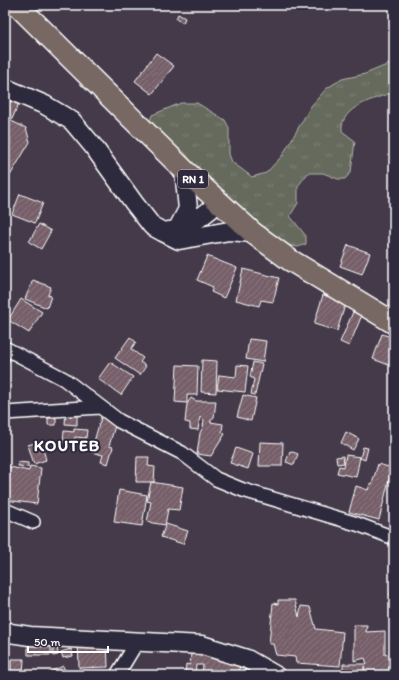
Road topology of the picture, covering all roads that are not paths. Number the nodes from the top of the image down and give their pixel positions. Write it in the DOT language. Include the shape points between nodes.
graph roads {
  1 [pos="17,5"];
  2 [pos="5,88"];
  3 [pos="184,170"];
  4 [pos="222,205"];
  5 [pos="253,233"];
  6 [pos="176,234"];
  7 [pos="394,323"];
  8 [pos="5,348"];
  9 [pos="100,407"];
  10 [pos="5,413"];
  11 [pos="5,510"];
  12 [pos="33,522"];
  13 [pos="394,538"];
  14 [pos="5,630"];
  15 [pos="137,642"];
  16 [pos="117,675"];
  17 [pos="275,675"];
  1 -- 3 [label="main road, RN 1"];
  2 -- 6 [label="main road" via="45,105 72,121 152,226"];
  3 -- 4 [label="main road, RN 1"];
  3 -- 6 [label="main road" via="188,209"];
  4 -- 5 [label="main road, RN 1"];
  4 -- 6 [label="main road" via="204,230"];
  5 -- 6 [label="main road" via="229,231"];
  5 -- 7 [label="main road, RN 1" via="290,260"];
  8 -- 9 [label="street" via="64,379"];
  9 -- 10 [label="street"];
  9 -- 13 [label="street" via="119,421 182,453 216,479"];
  11 -- 12 [label="street"];
  14 -- 15 [label="main road" via="30,636"];
  15 -- 16 [label="street"];
  15 -- 17 [label="main road" via="202,646 247,659"];
}
